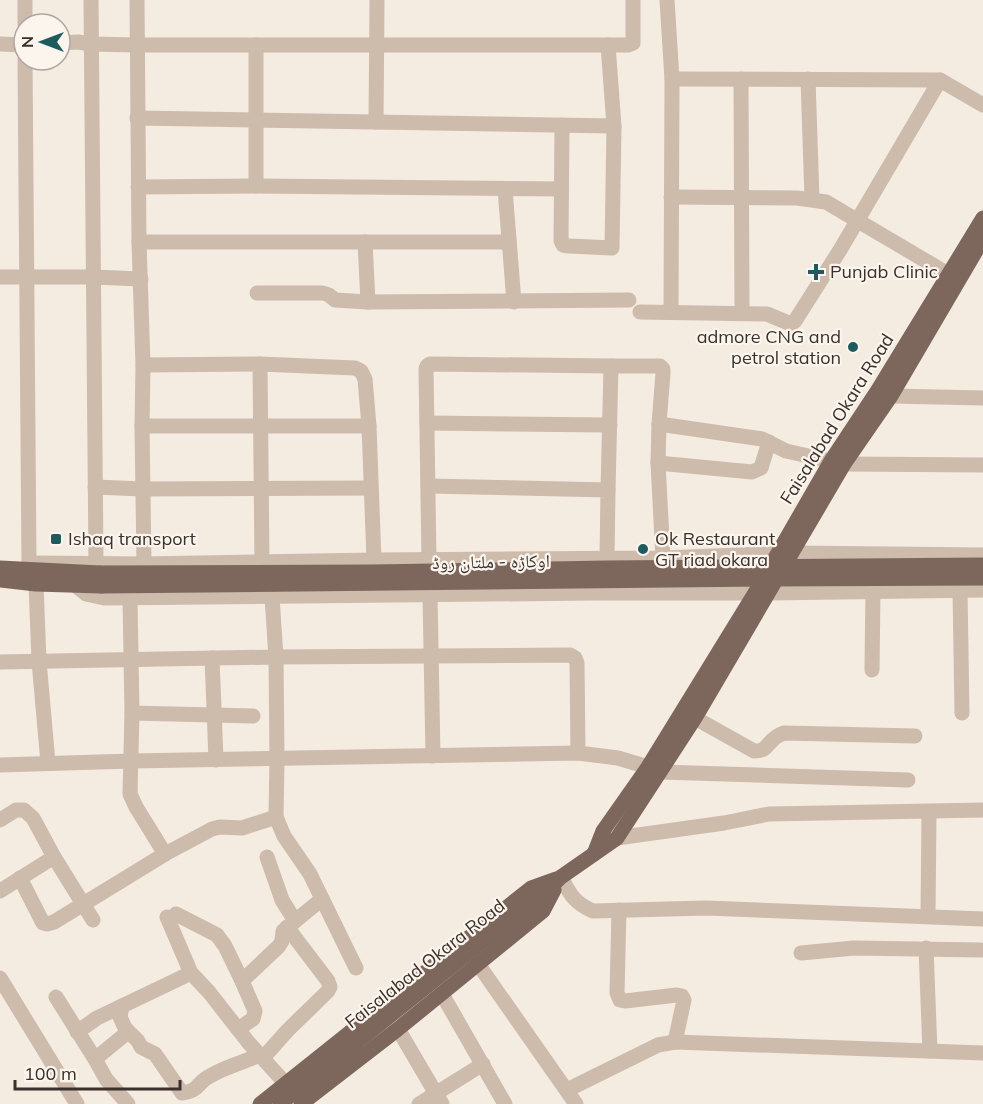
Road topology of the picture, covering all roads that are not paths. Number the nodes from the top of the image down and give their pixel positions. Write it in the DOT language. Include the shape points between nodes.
graph roads {
  1 [pos="91,0"];
  2 [pos="137,0"];
  3 [pos="377,0"];
  4 [pos="633,0"];
  5 [pos="667,0"];
  6 [pos="72,42"];
  7 [pos="91,44"];
  8 [pos="137,45"];
  9 [pos="256,45"];
  10 [pos="376,45"];
  11 [pos="609,45"];
  12 [pos="26,72"];
  13 [pos="672,79"];
  14 [pos="741,79"];
  15 [pos="808,79"];
  16 [pos="939,80"];
  17 [pos="983,105"];
  18 [pos="137,118"];
  19 [pos="257,120"];
  20 [pos="376,122"];
  21 [pos="562,125"];
  22 [pos="614,126"];
  23 [pos="256,186"];
  24 [pos="138,187"];
  25 [pos="505,189"];
  26 [pos="561,189"];
  27 [pos="671,197"];
  28 [pos="741,198"];
  29 [pos="812,199"];
  30 [pos="983,218"];
  31 [pos="858,220"];
  32 [pos="983,239"];
  33 [pos="139,242"];
  34 [pos="365,242"];
  35 [pos="509,242"];
  36 [pos="948,274"];
  37 [pos="28,276"];
  38 [pos="0,277"];
  39 [pos="93,277"];
  40 [pos="141,279"];
  41 [pos="257,292"];
  42 [pos="368,302"];
  43 [pos="514,302"];
  44 [pos="670,312"];
  45 [pos="742,313"];
  46 [pos="260,364"];
  47 [pos="143,365"];
  48 [pos="611,366"];
  49 [pos="891,396"];
  50 [pos="983,398"];
  51 [pos="427,423"];
  52 [pos="659,424"];
  53 [pos="610,425"];
  54 [pos="142,426"];
  55 [pos="261,426"];
  56 [pos="369,426"];
  57 [pos="768,442"];
  58 [pos="837,462"];
  59 [pos="658,463"];
  60 [pos="983,465"];
  61 [pos="428,486"];
  62 [pos="95,487"];
  63 [pos="370,488"];
  64 [pos="143,489"];
  65 [pos="261,489"];
  66 [pos="608,490"];
  67 [pos="785,554"];
  68 [pos="983,555"];
  69 [pos="607,558"];
  70 [pos="663,558"];
  71 [pos="374,560"];
  72 [pos="429,560"];
  73 [pos="261,562"];
  74 [pos="29,563"];
  75 [pos="144,564"];
  76 [pos="983,565"];
  77 [pos="2,572"];
  78 [pos="99,574"];
  79 [pos="983,578"];
  80 [pos="36,584"];
  81 [pos="76,586"];
  82 [pos="960,590"];
  83 [pos="983,590"];
  84 [pos="873,591"];
  85 [pos="762,593"];
  86 [pos="430,595"];
  87 [pos="272,597"];
  88 [pos="130,598"];
  89 [pos="431,656"];
  90 [pos="276,657"];
  91 [pos="212,658"];
  92 [pos="130,660"];
  93 [pos="39,661"];
  94 [pos="0,662"];
  95 [pos="873,670"];
  96 [pos="132,713"];
  97 [pos="962,713"];
  98 [pos="215,715"];
  99 [pos="253,716"];
  100 [pos="695,718"];
  101 [pos="915,736"];
  102 [pos="578,753"];
  103 [pos="433,756"];
  104 [pos="277,759"];
  105 [pos="216,760"];
  106 [pos="132,761"];
  107 [pos="48,763"];
  108 [pos="0,765"];
  109 [pos="654,770"];
  110 [pos="908,780"];
  111 [pos="983,810"];
  112 [pos="929,812"];
  113 [pos="276,817"];
  114 [pos="0,820"];
  115 [pos="617,838"];
  116 [pos="165,854"];
  117 [pos="594,854"];
  118 [pos="54,857"];
  119 [pos="267,857"];
  120 [pos="561,877"];
  121 [pos="20,878"];
  122 [pos="0,891"];
  123 [pos="322,899"];
  124 [pos="83,904"];
  125 [pos="619,910"];
  126 [pos="928,916"];
  127 [pos="983,919"];
  128 [pos="93,920"];
  129 [pos="291,924"];
  130 [pos="926,948"];
  131 [pos="981,950"];
  132 [pos="801,953"];
  133 [pos="478,964"];
  134 [pos="356,968"];
  135 [pos="191,973"];
  136 [pos="0,978"];
  137 [pos="242,981"];
  138 [pos="442,994"];
  139 [pos="56,997"];
  140 [pos="122,1006"];
  141 [pos="238,1029"];
  142 [pos="398,1029"];
  143 [pos="77,1032"];
  144 [pos="128,1032"];
  145 [pos="675,1042"];
  146 [pos="930,1051"];
  147 [pos="983,1053"];
  148 [pos="262,1057"];
  149 [pos="95,1059"];
  150 [pos="483,1064"];
  151 [pos="286,1084"];
  152 [pos="567,1090"];
  153 [pos="439,1098"];
  154 [pos="77,1104"];
  155 [pos="128,1104"];
  156 [pos="260,1104"];
  157 [pos="280,1104"];
  158 [pos="301,1104"];
  159 [pos="419,1104"];
  160 [pos="505,1104"];
  161 [pos="576,1104"];
  1 -- 7 [label="street"];
  2 -- 8 [label="street"];
  3 -- 10 [label="street"];
  4 -- 11 [label="street" via="633,43"];
  5 -- 13 [label="street"];
  6 -- 7 [label="street"];
  7 -- 8 [label="street"];
  7 -- 39 [label="street"];
  8 -- 9 [label="street"];
  8 -- 18 [label="street"];
  9 -- 10 [label="street"];
  9 -- 19 [label="street"];
  10 -- 11 [label="street"];
  10 -- 20 [label="street"];
  11 -- 22 [label="street"];
  12 -- 37 [label="street"];
  13 -- 14 [label="street"];
  13 -- 27 [label="street"];
  14 -- 15 [label="street"];
  14 -- 28 [label="street"];
  15 -- 16 [label="street"];
  15 -- 29 [label="street"];
  16 -- 17 [label="street"];
  16 -- 31 [label="street"];
  18 -- 19 [label="street"];
  18 -- 24 [label="street"];
  19 -- 20 [label="street"];
  19 -- 23 [label="street"];
  20 -- 21 [label="street"];
  21 -- 22 [label="street"];
  21 -- 26 [label="street"];
  22 -- 26 [label="street" via="612,248 563,245"];
  23 -- 24 [label="street"];
  23 -- 25 [label="street"];
  24 -- 33 [label="street"];
  25 -- 26 [label="street"];
  25 -- 35 [label="street"];
  27 -- 28 [label="street"];
  27 -- 44 [label="street"];
  28 -- 29 [label="street"];
  28 -- 45 [label="street"];
  29 -- 31 [label="street" via="826,202"];
  30 -- 36 [label="main road, Faisalabad Okara Road"];
  31 -- 36 [label="street"];
  31 -- 45 [label="street" via="795,321 791,324 767,314"];
  32 -- 49 [label="main road, Faisalabad Okara Road"];
  33 -- 34 [label="street"];
  33 -- 40 [label="street"];
  34 -- 35 [label="street"];
  34 -- 42 [label="street"];
  35 -- 43 [label="street"];
  36 -- 58 [label="main road, Faisalabad Okara Road"];
  37 -- 38 [label="street"];
  37 -- 39 [label="street"];
  37 -- 74 [label="street"];
  39 -- 40 [label="street"];
  39 -- 62 [label="street"];
  40 -- 47 [label="street"];
  41 -- 42 [label="street" via="323,292 335,300"];
  42 -- 43 [label="street"];
  43 -- 44 [label="street" via="634,306"];
  44 -- 45 [label="street"];
  46 -- 47 [label="street"];
  46 -- 55 [label="street"];
  46 -- 56 [label="street" via="361,371"];
  47 -- 54 [label="street"];
  48 -- 51 [label="street" via="430,364 426,369"];
  48 -- 52 [label="street" via="663,369"];
  48 -- 53 [label="street"];
  49 -- 50 [label="street"];
  49 -- 58 [label="main road, Faisalabad Okara Road"];
  51 -- 53 [label="street"];
  51 -- 61 [label="street"];
  52 -- 57 [label="street"];
  52 -- 59 [label="street"];
  53 -- 66 [label="street"];
  54 -- 55 [label="street"];
  54 -- 64 [label="street"];
  55 -- 56 [label="street"];
  55 -- 65 [label="street"];
  56 -- 63 [label="street"];
  57 -- 58 [label="street" via="786,451"];
  57 -- 59 [label="street" via="761,468 752,472"];
  58 -- 60 [label="street"];
  58 -- 67 [label="main road, Faisalabad Okara Road"];
  59 -- 70 [label="street"];
  61 -- 66 [label="street"];
  61 -- 72 [label="street"];
  62 -- 64 [label="street"];
  62 -- 78 [label="street"];
  63 -- 65 [label="street"];
  63 -- 71 [label="street"];
  64 -- 65 [label="street"];
  64 -- 75 [label="street"];
  65 -- 73 [label="street"];
  66 -- 69 [label="street"];
  67 -- 68 [label="street"];
  67 -- 70 [label="street"];
  67 -- 85 [label="main road, Faisalabad Okara Road"];
  69 -- 70 [label="street"];
  69 -- 72 [label="street"];
  71 -- 72 [label="street"];
  71 -- 73 [label="street"];
  73 -- 75 [label="street"];
  74 -- 77 [label="street"];
  74 -- 78 [label="street"];
  75 -- 78 [label="street"];
  76 -- 78 [label="main road, اوکاڑہ - ملتان روڈ, bridge"];
  77 -- 78 [label="main road, اوکاڑہ - ملتان روڈ"];
  77 -- 80 [label="main road, اوکاڑہ - ملتان روڈ"];
  78 -- 79 [label="main road, اوکاڑہ - ملتان روڈ, bridge"];
  78 -- 81 [label="main road, اوکاڑہ - ملتان روڈ"];
  80 -- 81 [label="main road, اوکاڑہ - ملتان روڈ"];
  80 -- 93 [label="street"];
  81 -- 88 [label="street" via="98,597"];
  82 -- 83 [label="street"];
  82 -- 84 [label="street"];
  82 -- 97 [label="street"];
  84 -- 85 [label="street"];
  84 -- 95 [label="street"];
  85 -- 86 [label="street"];
  85 -- 100 [label="main road, Faisalabad Okara Road"];
  85 -- 109 [label="main road, Faisalabad Okara Road"];
  86 -- 87 [label="street"];
  86 -- 89 [label="street"];
  87 -- 88 [label="street"];
  87 -- 90 [label="street"];
  88 -- 92 [label="street"];
  89 -- 90 [label="street"];
  89 -- 102 [label="street" via="575,658"];
  89 -- 103 [label="street"];
  90 -- 91 [label="street"];
  90 -- 104 [label="street"];
  91 -- 92 [label="street"];
  91 -- 98 [label="street"];
  92 -- 93 [label="street"];
  92 -- 96 [label="street"];
  93 -- 94 [label="street"];
  93 -- 107 [label="street"];
  96 -- 98 [label="street"];
  96 -- 106 [label="street"];
  98 -- 99 [label="street"];
  98 -- 105 [label="street"];
  100 -- 101 [label="street" via="758,752 784,733"];
  100 -- 109 [label="main road, Faisalabad Okara Road"];
  102 -- 103 [label="street"];
  102 -- 109 [label="street" via="618,758"];
  103 -- 104 [label="street"];
  104 -- 105 [label="street"];
  104 -- 113 [label="street"];
  105 -- 106 [label="street"];
  106 -- 107 [label="street"];
  106 -- 116 [label="street" via="130,794"];
  107 -- 108 [label="street"];
  109 -- 110 [label="street"];
  109 -- 115 [label="main road, Faisalabad Okara Road"];
  109 -- 117 [label="main road, Faisalabad Okara Road" via="603,831"];
  111 -- 112 [label="street"];
  112 -- 115 [label="street" via="769,814"];
  112 -- 126 [label="street"];
  113 -- 116 [label="street" via="243,828 212,829"];
  113 -- 123 [label="street"];
  114 -- 118 [label="street" via="16,810 24,810 33,818"];
  115 -- 117 [label="main road, Faisalabad Okara Road"];
  116 -- 124 [label="street"];
  117 -- 120 [label="main road, Faisalabad Okara Road"];
  118 -- 121 [label="street"];
  118 -- 124 [label="street"];
  119 -- 129 [label="street"];
  120 -- 125 [label="street" via="582,906 593,911"];
  120 -- 133 [label="main road" via="543,911"];
  120 -- 151 [label="main road" via="531,888"];
  120 -- 157 [label="main road, Faisalabad Okara Road" via="535,903"];
  121 -- 122 [label="street"];
  121 -- 124 [label="street" via="43,923 54,922"];
  123 -- 129 [label="street"];
  123 -- 134 [label="street"];
  124 -- 128 [label="street"];
  125 -- 126 [label="street" via="706,908"];
  125 -- 145 [label="street" via="616,993 625,1001 682,996"];
  126 -- 127 [label="street"];
  129 -- 137 [label="street" via="283,931 279,946"];
  129 -- 148 [label="street" via="330,987"];
  130 -- 131 [label="street"];
  130 -- 132 [label="street"];
  130 -- 146 [label="street"];
  133 -- 138 [label="main road"];
  133 -- 152 [label="street"];
  135 -- 137 [label="street" via="171,915 217,935"];
  135 -- 140 [label="street"];
  135 -- 141 [label="street"];
  136 -- 154 [label="street"];
  137 -- 141 [label="street" via="255,1016"];
  138 -- 142 [label="main road"];
  138 -- 150 [label="street"];
  139 -- 143 [label="street"];
  140 -- 143 [label="street"];
  140 -- 144 [label="street" via="120,1017"];
  141 -- 148 [label="street"];
  142 -- 153 [label="street"];
  142 -- 158 [label="main road"];
  143 -- 149 [label="street"];
  144 -- 148 [label="street" via="141,1047 155,1054 182,1093 196,1089 208,1076"];
  144 -- 149 [label="street"];
  145 -- 146 [label="street"];
  145 -- 152 [label="street" via="658,1045"];
  146 -- 147 [label="street"];
  148 -- 151 [label="street"];
  149 -- 155 [label="street"];
  150 -- 153 [label="street"];
  150 -- 160 [label="street"];
  151 -- 156 [label="main road"];
  152 -- 161 [label="street"];
  153 -- 159 [label="street"];
}
